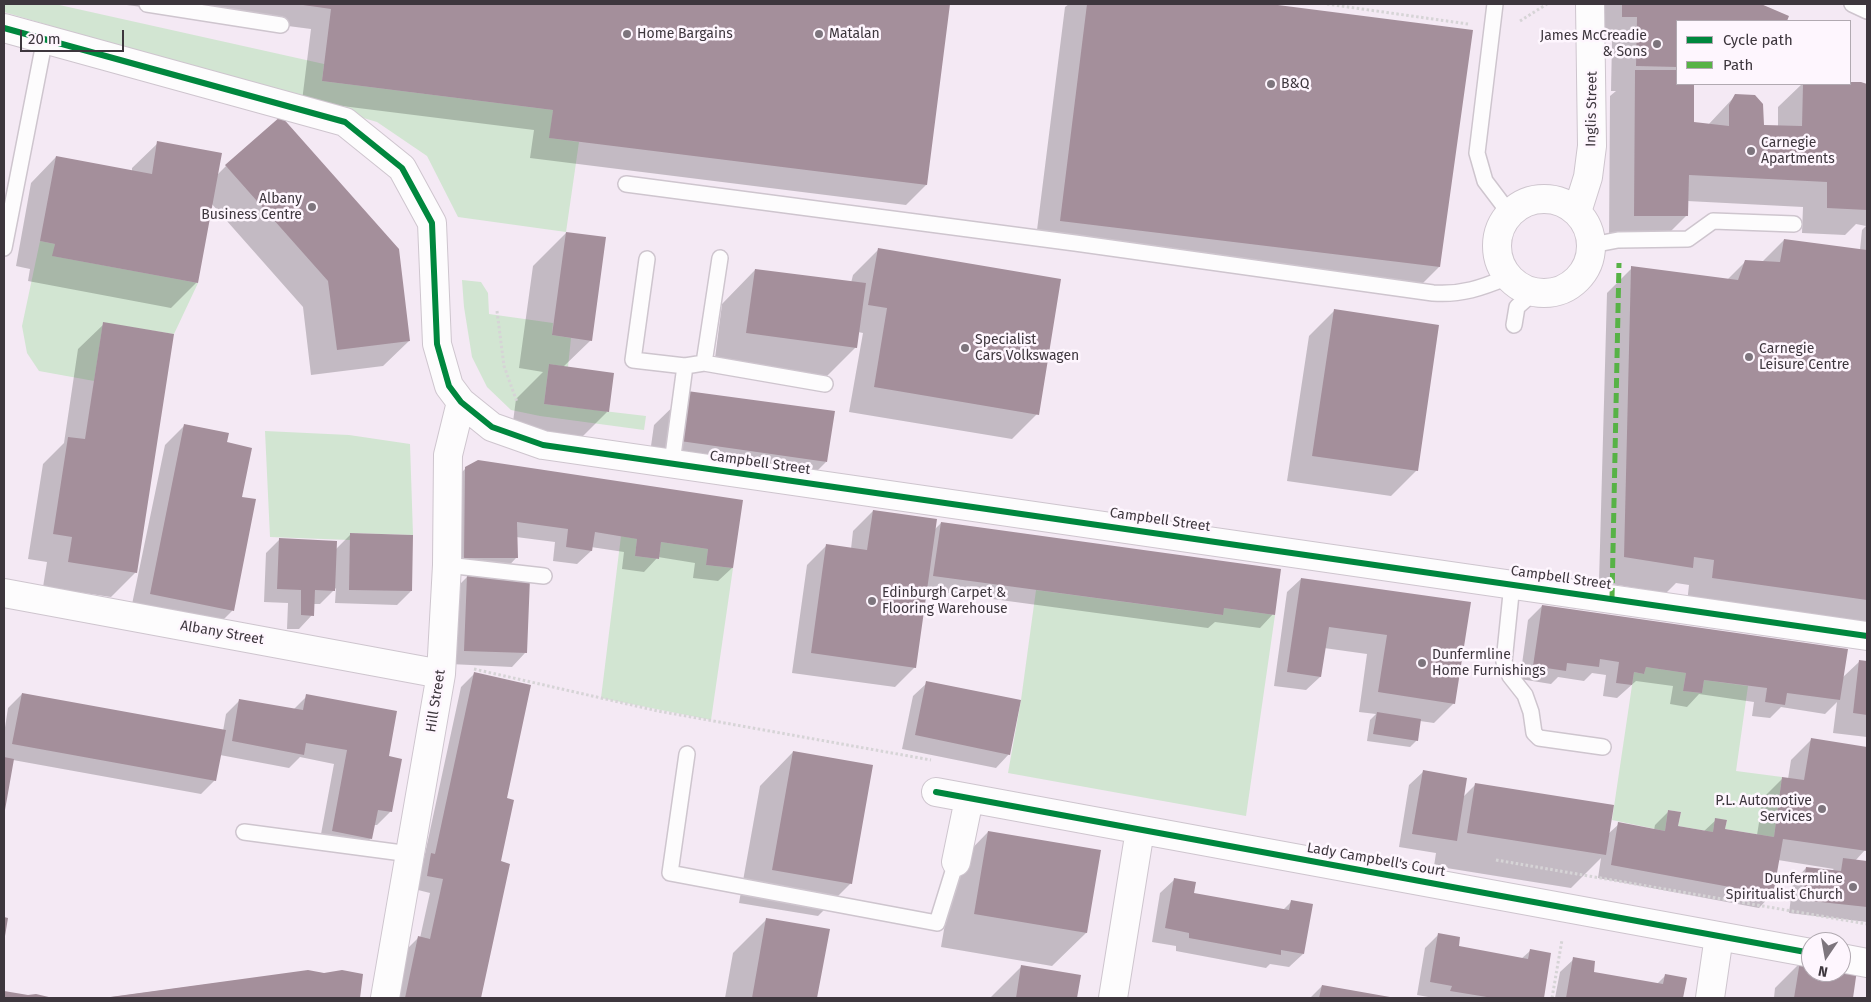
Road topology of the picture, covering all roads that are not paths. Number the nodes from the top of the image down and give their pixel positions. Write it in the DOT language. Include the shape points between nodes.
graph roads {
  1 [pos="147,4"];
  2 [pos="1495,4"];
  3 [pos="1590,4"];
  4 [pos="1852,4"];
  5 [pos="1867,11"];
  6 [pos="281,25"];
  7 [pos="4,28"];
  8 [pos="45,38"];
  9 [pos="626,184"];
  10 [pos="1577,212"];
  11 [pos="1510,214"];
  12 [pos="1794,224"];
  13 [pos="1592,244"];
  14 [pos="4,248"];
  15 [pos="720,258"];
  16 [pos="647,259"];
  17 [pos="1508,277"];
  18 [pos="1533,293"];
  19 [pos="1514,325"];
  20 [pos="704,363"];
  21 [pos="684,366"];
  22 [pos="824,384"];
  23 [pos="461,402"];
  24 [pos="672,463"];
  25 [pos="447,565"];
  26 [pos="544,576"];
  27 [pos="1512,584"];
  28 [pos="4,593"];
  29 [pos="1867,636"];
  30 [pos="441,674"];
  31 [pos="1603,747"];
  32 [pos="688,754"];
  33 [pos="936,792"];
  34 [pos="969,799"];
  35 [pos="1140,830"];
  36 [pos="244,832"];
  37 [pos="410,854"];
  38 [pos="956,862"];
  39 [pos="1719,936"];
  40 [pos="1801,951"];
  41 [pos="1851,960"];
  42 [pos="1867,963"];
  43 [pos="385,998"];
  44 [pos="1113,998"];
  45 [pos="1710,998"];
  1 -- 6 [label="lane"];
  2 -- 11 [label="lane" via="1477,154 1485,181"];
  3 -- 10 [label="street, Inglis Street" via="1592,146 1588,177"];
  4 -- 5 [label="lane"];
  7 -- 8 [label="street, Campbell Street"];
  8 -- 14 [label="lane"];
  8 -- 23 [label="street, Campbell Street" via="345,122 402,168 432,222 437,344 449,386"];
  9 -- 17 [label="lane" via="1075,242 1433,293 1472,291"];
  10 -- 11 [label="street" via="1561,202 1543,199 1525,203"];
  10 -- 13 [label="street" via="1588,226"];
  11 -- 17 [label="street" via="1497,238 1497,252"];
  12 -- 13 [label="lane" via="1713,221 1688,239 1618,240"];
  13 -- 18 [label="street" via="1590,259 1575,283 1562,291"];
  15 -- 20 [label="lane"];
  16 -- 21 [label="lane" via="633,360"];
  17 -- 18 [label="street"];
  18 -- 19 [label="lane" via="1517,308"];
  20 -- 21 [label="lane"];
  20 -- 22 [label="lane"];
  21 -- 24 [label="lane"];
  23 -- 24 [label="street, Campbell Street" via="492,427 543,445"];
  23 -- 25 [label="street, Hill Street" via="448,454"];
  24 -- 27 [label="street, Campbell Street"];
  25 -- 26 [label="lane"];
  25 -- 30 [label="street, Hill Street"];
  27 -- 29 [label="street, Campbell Street"];
  27 -- 31 [label="lane" via="1504,662 1525,695 1532,712 1534,733 1540,738"];
  28 -- 30 [label="street, Albany Street"];
  30 -- 37 [label="street, Hill Street"];
  32 -- 38 [label="lane" via="670,873 937,923"];
  33 -- 34 [label="street, Lady Campbell's Court"];
  34 -- 35 [label="street, Lady Campbell's Court"];
  34 -- 38 [label="street"];
  35 -- 39 [label="street, Lady Campbell's Court"];
  35 -- 44 [label="street"];
  36 -- 37 [label="lane"];
  37 -- 43 [label="street, Hill Street"];
  39 -- 40 [label="street, Lady Campbell's Court"];
  39 -- 45 [label="street"];
  41 -- 42 [label="street"];
}
